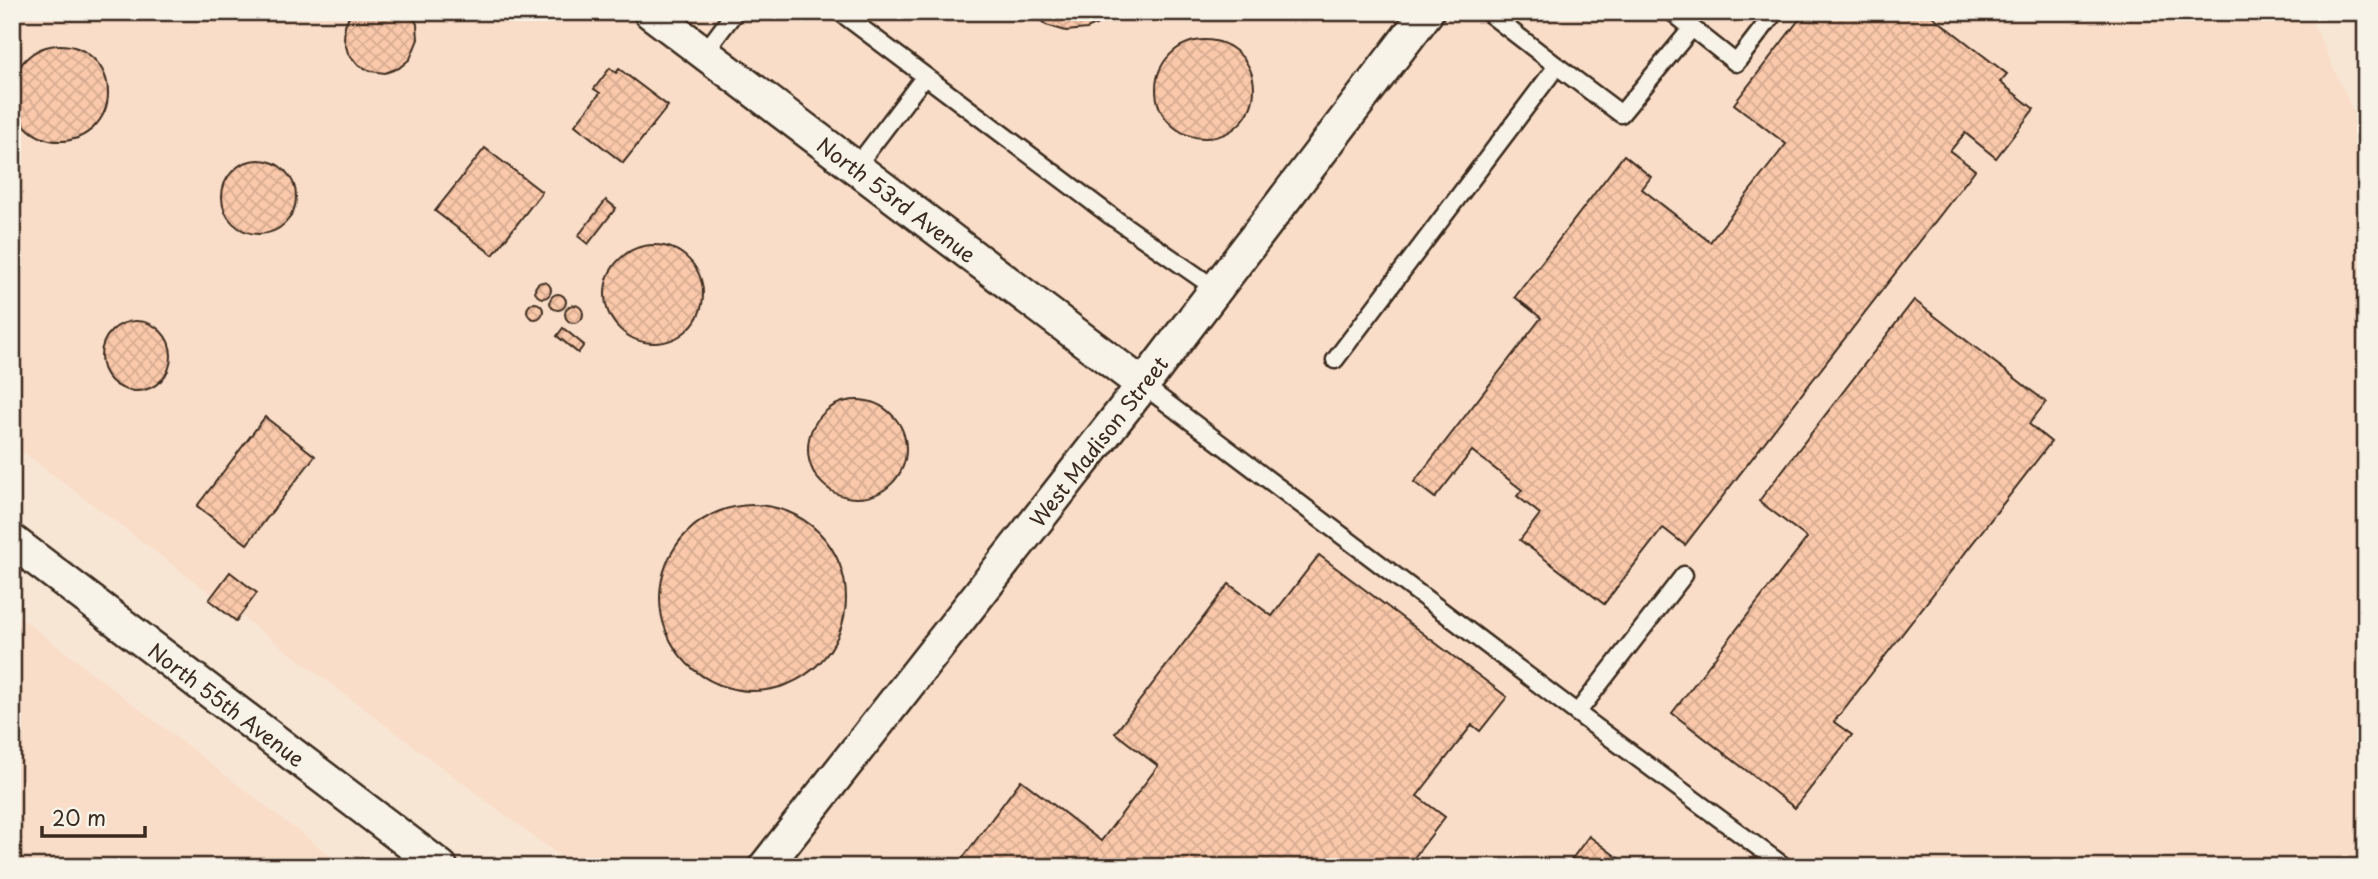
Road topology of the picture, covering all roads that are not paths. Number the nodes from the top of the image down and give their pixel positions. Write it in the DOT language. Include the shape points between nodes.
graph roads {
  1 [pos="650,12"];
  2 [pos="735,12"];
  3 [pos="840,12"];
  4 [pos="1427,12"];
  5 [pos="1487,12"];
  6 [pos="1672,12"];
  7 [pos="1775,12"];
  8 [pos="1692,28"];
  9 [pos="704,53"];
  10 [pos="1557,66"];
  11 [pos="925,76"];
  12 [pos="855,168"];
  13 [pos="1216,289"];
  14 [pos="1335,360"];
  15 [pos="1143,385"];
  16 [pos="12,541"];
  17 [pos="1684,575"];
  18 [pos="1577,713"];
  19 [pos="441,867"];
  20 [pos="765,867"];
  21 [pos="1785,867"];
  1 -- 9 [label="street, North 53rd Avenue"];
  2 -- 9 [label="lane"];
  3 -- 11 [label="lane"];
  4 -- 13 [label="street, West Madison Street"];
  5 -- 10 [label="lane"];
  6 -- 8 [label="lane"];
  7 -- 8 [label="lane" via="1736,63"];
  8 -- 10 [label="lane" via="1621,114"];
  9 -- 12 [label="street, North 53rd Avenue"];
  10 -- 14 [label="lane"];
  11 -- 12 [label="lane"];
  11 -- 13 [label="lane"];
  12 -- 15 [label="street, North 53rd Avenue"];
  13 -- 15 [label="street, West Madison Street"];
  15 -- 18 [label="lane"];
  15 -- 20 [label="street, West Madison Street"];
  16 -- 19 [label="street, North 55th Avenue"];
  17 -- 18 [label="lane"];
  18 -- 21 [label="lane"];
}
